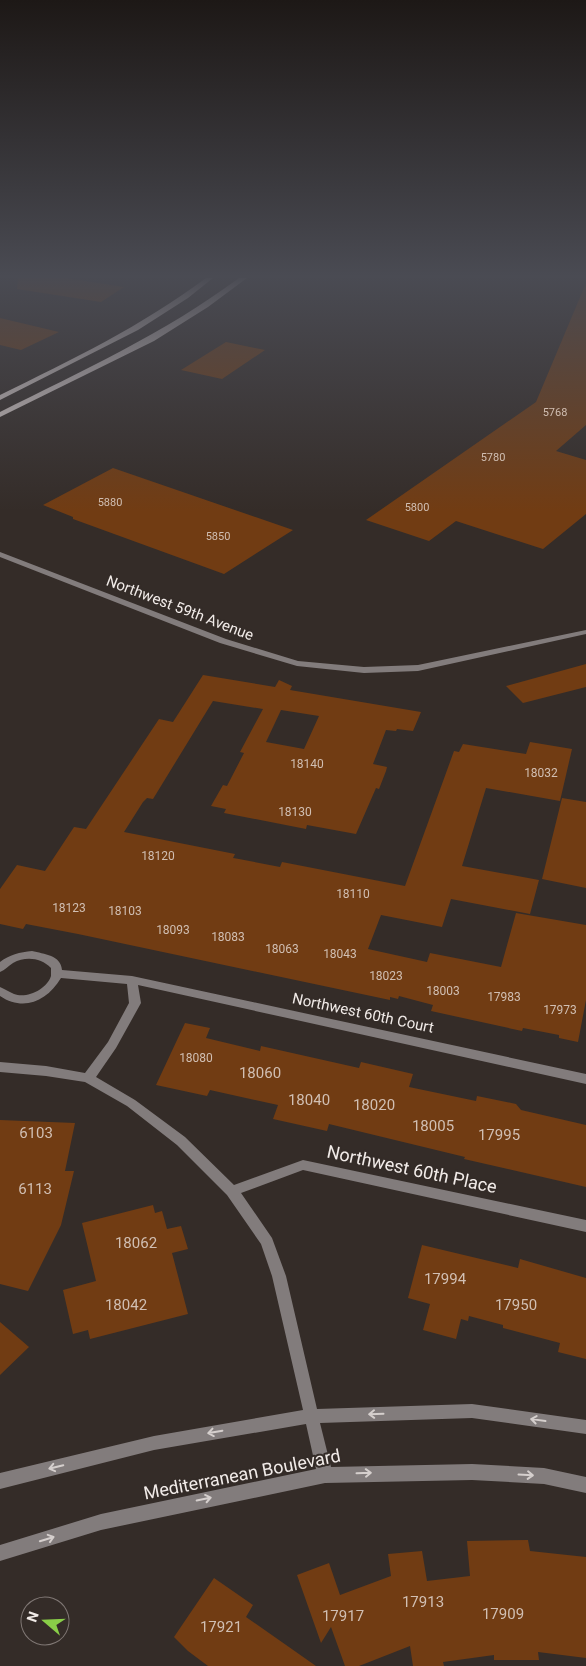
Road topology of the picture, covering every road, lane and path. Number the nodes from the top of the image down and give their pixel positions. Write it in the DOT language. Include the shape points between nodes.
graph roads {
  1 [pos="82,356"];
  2 [pos="98,356"];
  3 [pos="118,356"];
  4 [pos="93,368"];
  5 [pos="0,398"];
  6 [pos="0,415"];
  7 [pos="2,553"];
  8 [pos="586,632"];
  9 [pos="0,968"];
  10 [pos="57,974"];
  11 [pos="132,980"];
  12 [pos="0,991"];
  13 [pos="0,1067"];
  14 [pos="88,1078"];
  15 [pos="586,1079"];
  16 [pos="232,1191"];
  17 [pos="586,1226"];
  18 [pos="311,1416"];
  19 [pos="586,1427"];
  20 [pos="325,1475"];
  21 [pos="0,1481"];
  22 [pos="586,1484"];
  23 [pos="0,1553"];
  1 -- 5 [label="main road"];
  2 -- 4 [label="main road" via="84,364"];
  3 -- 4 [label="main road"];
  4 -- 6 [label="main road"];
  7 -- 8 [label="street, Northwest 59th Avenue" via="223,642 297,663 364,670 418,668"];
  9 -- 10 [label="street" via="15,958 38,956 55,966"];
  10 -- 11 [label="street, Northwest 60th Court"];
  10 -- 12 [label="street" via="55,982 38,996 13,998"];
  11 -- 14 [label="street" via="135,1003 112,1045"];
  11 -- 15 [label="street, Northwest 60th Court"];
  13 -- 14 [label="street"];
  14 -- 16 [label="street" via="131,1103 181,1141"];
  16 -- 17 [label="street, Northwest 60th Place" via="303,1165"];
  16 -- 18 [label="street" via="267,1242 279,1276"];
  19 -- 18 [label="street, one-way" via="472,1411"];
  18 -- 20 [label="street"];
  18 -- 21 [label="street, one-way" via="154,1443"];
  20 -- 22 [label="street, Mediterranean Boulevard, one-way" via="472,1472 544,1476"];
  23 -- 20 [label="street, Mediterranean Boulevard, one-way" via="100,1522"];
}
